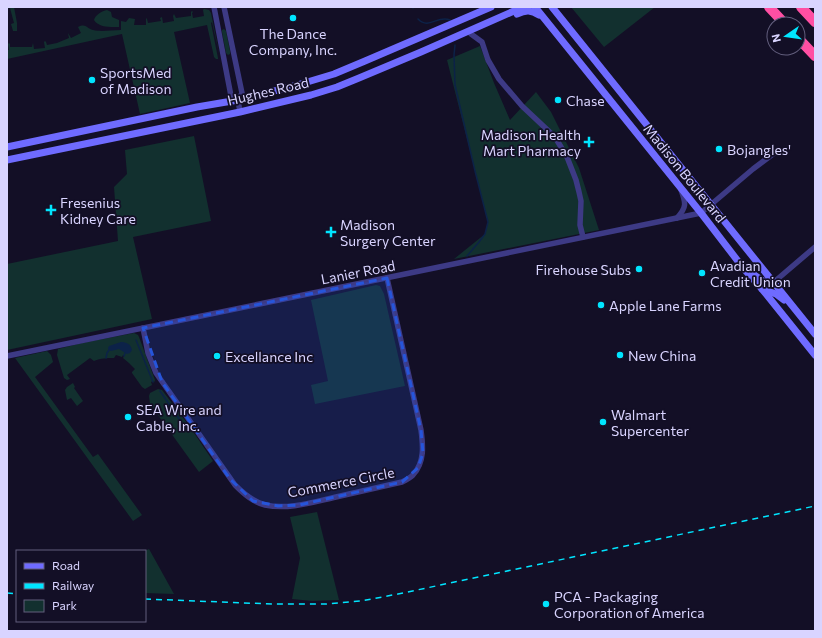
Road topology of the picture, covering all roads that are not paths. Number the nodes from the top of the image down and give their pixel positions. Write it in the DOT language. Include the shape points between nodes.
graph roads {
  1 [pos="214,7"];
  2 [pos="224,7"];
  3 [pos="490,7"];
  4 [pos="523,7"];
  5 [pos="535,7"];
  6 [pos="552,7"];
  7 [pos="769,7"];
  8 [pos="801,7"];
  9 [pos="809,7"];
  10 [pos="815,15"];
  11 [pos="777,16"];
  12 [pos="546,21"];
  13 [pos="815,22"];
  14 [pos="228,25"];
  15 [pos="218,27"];
  16 [pos="471,34"];
  17 [pos="806,46"];
  18 [pos="429,48"];
  19 [pos="815,56"];
  20 [pos="238,100"];
  21 [pos="634,108"];
  22 [pos="240,112"];
  23 [pos="623,117"];
  24 [pos="7,147"];
  25 [pos="778,151"];
  26 [pos="7,160"];
  27 [pos="679,186"];
  28 [pos="711,204"];
  29 [pos="701,213"];
  30 [pos="676,219"];
  31 [pos="583,237"];
  32 [pos="815,247"];
  33 [pos="744,269"];
  34 [pos="387,278"];
  35 [pos="774,282"];
  36 [pos="762,289"];
  37 [pos="795,309"];
  38 [pos="143,328"];
  39 [pos="815,334"];
  40 [pos="815,355"];
  41 [pos="7,356"];
  1 -- 15 [label="street"];
  2 -- 14 [label="street"];
  3 -- 20 [label="main road, Hughes Road" via="334,74"];
  4 -- 18 [label="main road, Hughes Road"];
  5 -- 12 [label="main road, Madison Boulevard"];
  6 -- 21 [label="main road, Madison Boulevard"];
  7 -- 11 [label="highway"];
  8 -- 13 [label="highway"];
  9 -- 10 [label="highway"];
  12 -- 16 [label="main road" via="534,12 526,11"];
  12 -- 23 [label="main road, Madison Boulevard"];
  14 -- 15 [label="street"];
  14 -- 20 [label="street" via="242,93"];
  15 -- 20 [label="street" via="231,96"];
  16 -- 18 [label="main road"];
  16 -- 31 [label="street" via="482,42 488,60 499,79 522,106 555,137 567,156 580,192 580,225"];
  17 -- 19 [label="highway"];
  18 -- 22 [label="main road, Hughes Road" via="337,87"];
  20 -- 22 [label="street"];
  20 -- 24 [label="main road, Hughes Road"];
  21 -- 23 [label="main road"];
  21 -- 28 [label="main road, Madison Boulevard"];
  22 -- 26 [label="main road, Hughes Road"];
  23 -- 27 [label="main road, Madison Boulevard"];
  25 -- 28 [label="street, Lanier Road"];
  27 -- 29 [label="main road, Madison Boulevard"];
  27 -- 30 [label="street" via="685,204"];
  28 -- 29 [label="street, Lanier Road"];
  28 -- 35 [label="main road, Madison Boulevard"];
  29 -- 30 [label="street, Lanier Road"];
  29 -- 33 [label="main road, Madison Boulevard"];
  30 -- 31 [label="street, Lanier Road"];
  31 -- 34 [label="street, Lanier Road"];
  32 -- 35 [label="street"];
  33 -- 35 [label="main road" via="763,281"];
  33 -- 36 [label="main road, Madison Boulevard"];
  34 -- 38 [label="street, Lanier Road"];
  34 -- 38 [label="street, Commerce Circle" via="421,430 423,453 418,468 402,482 298,505 265,505 253,501 235,485 156,373 148,353"];
  35 -- 37 [label="main road, Madison Boulevard"];
  36 -- 37 [label="main road" via="776,294"];
  36 -- 40 [label="main road, Madison Boulevard"];
  37 -- 39 [label="main road, Madison Boulevard"];
  38 -- 41 [label="street, Lanier Road"];
}
